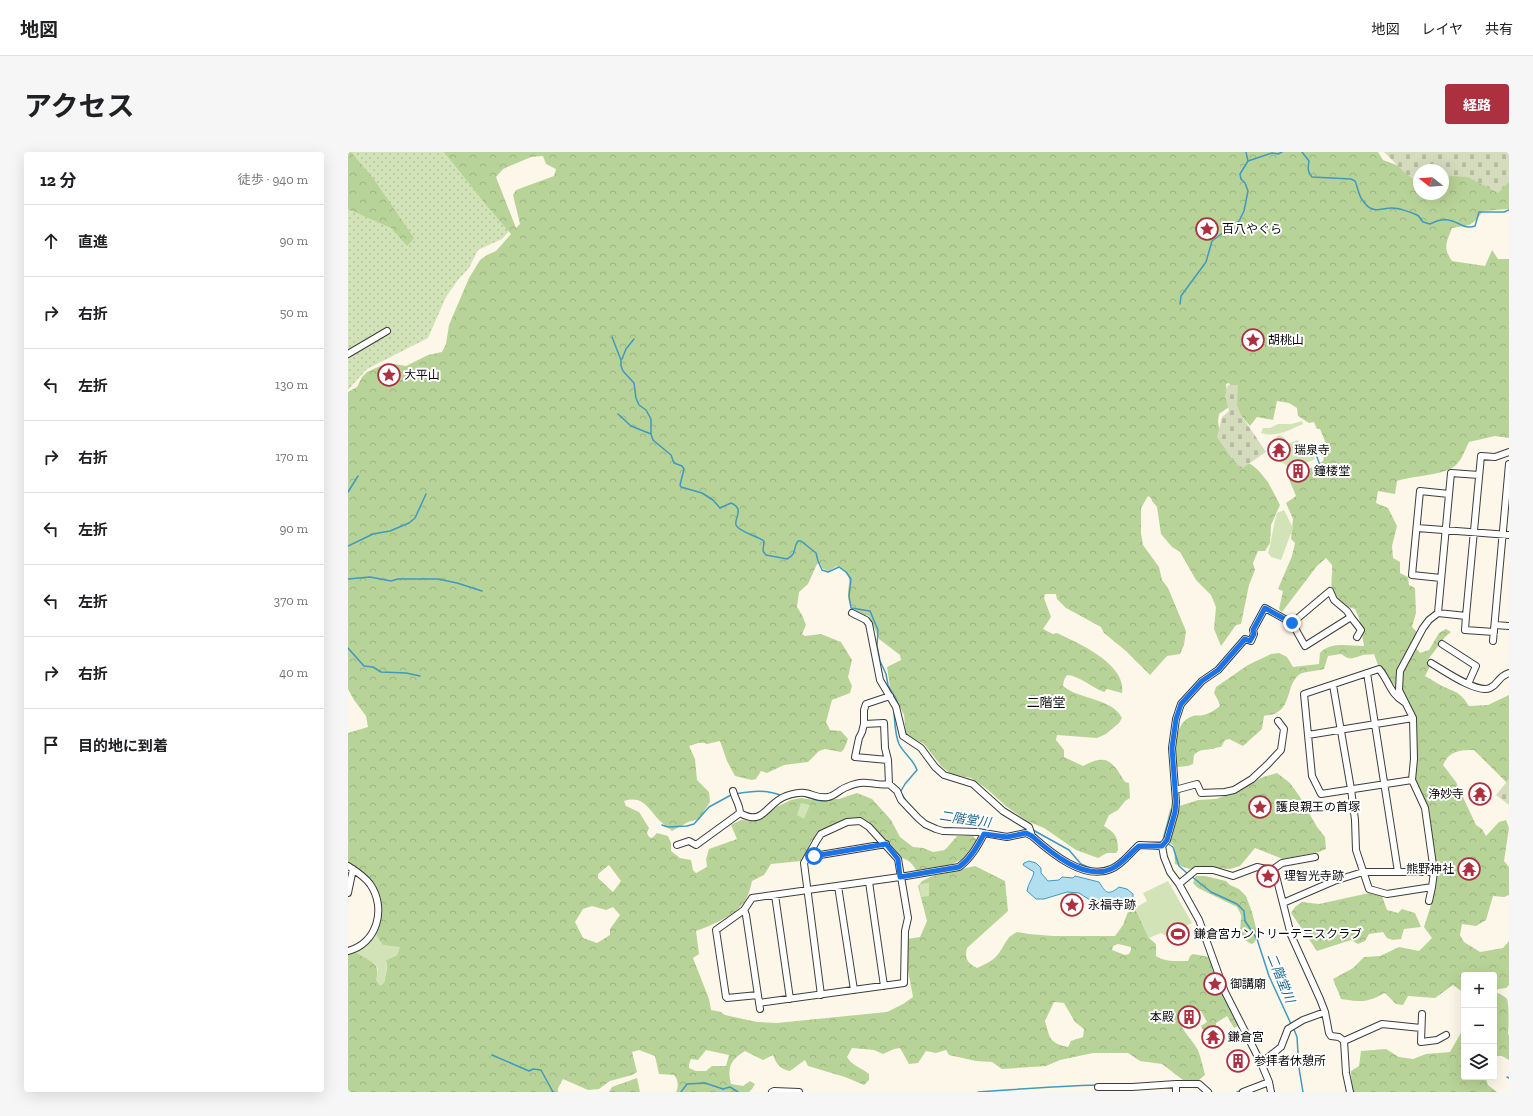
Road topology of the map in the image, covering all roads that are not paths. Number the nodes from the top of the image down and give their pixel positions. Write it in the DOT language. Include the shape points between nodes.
graph roads {
  1 [pos="387,331"];
  2 [pos="348,354"];
  3 [pos="1509,452"];
  4 [pos="1509,464"];
  5 [pos="1479,475"];
  6 [pos="1449,494"];
  7 [pos="1417,528"];
  8 [pos="1446,530"];
  9 [pos="1474,532"];
  10 [pos="1506,535"];
  11 [pos="1441,578"];
  12 [pos="852,613"];
  13 [pos="1438,613"];
  14 [pos="1466,616"];
  15 [pos="1351,617"];
  16 [pos="1292,623"];
  17 [pos="1495,625"];
  18 [pos="1509,626"];
  19 [pos="1494,632"];
  20 [pos="1357,637"];
  21 [pos="1493,641"];
  22 [pos="1442,644"];
  23 [pos="1431,663"];
  24 [pos="1366,673"];
  25 [pos="1509,673"];
  26 [pos="1468,684"];
  27 [pos="1333,685"];
  28 [pos="890,696"];
  29 [pos="1405,702"];
  30 [pos="1413,718"];
  31 [pos="1278,721"];
  32 [pos="864,724"];
  33 [pos="1375,724"];
  34 [pos="1341,730"];
  35 [pos="1308,735"];
  36 [pos="888,760"];
  37 [pos="1412,780"];
  38 [pos="1384,783"];
  39 [pos="891,786"];
  40 [pos="1351,789"];
  41 [pos="1175,790"];
  42 [pos="733,791"];
  43 [pos="740,813"];
  44 [pos="984,834"];
  45 [pos="1032,836"];
  46 [pos="886,844"];
  47 [pos="677,845"];
  48 [pos="1162,846"];
  49 [pos="809,855"];
  50 [pos="1315,857"];
  51 [pos="351,868"];
  52 [pos="1272,870"];
  53 [pos="1363,872"];
  54 [pos="1398,872"];
  55 [pos="1434,872"];
  56 [pos="900,877"];
  57 [pos="869,882"];
  58 [pos="1179,884"];
  59 [pos="838,886"];
  60 [pos="1432,887"];
  61 [pos="807,890"];
  62 [pos="348,893"];
  63 [pos="775,895"];
  64 [pos="1429,901"];
  65 [pos="1283,903"];
  66 [pos="744,910"];
  67 [pos="348,951"];
  68 [pos="884,986"];
  69 [pos="854,990"];
  70 [pos="821,994"];
  71 [pos="758,995"];
  72 [pos="790,999"];
  73 [pos="1325,1012"];
  74 [pos="1422,1014"];
  75 [pos="1421,1028"];
  76 [pos="1446,1035"];
  77 [pos="1344,1041"];
  78 [pos="1261,1063"];
  79 [pos="1269,1082"];
  80 [pos="1176,1084"];
  81 [pos="1098,1087"];
  82 [pos="772,1092"];
  83 [pos="799,1092"];
  84 [pos="1176,1092"];
  85 [pos="1208,1092"];
  86 [pos="1243,1092"];
  87 [pos="1271,1092"];
  88 [pos="1350,1092"];
  1 -- 2 [label="street"];
  3 -- 5 [label="street" via="1495,457 1481,456"];
  4 -- 10 [label="street"];
  5 -- 6 [label="street" via="1451,473"];
  5 -- 9 [label="street"];
  6 -- 7 [label="street" via="1420,491"];
  6 -- 8 [label="street"];
  7 -- 8 [label="street"];
  7 -- 11 [label="street" via="1412,575"];
  8 -- 9 [label="street"];
  8 -- 11 [label="street"];
  9 -- 10 [label="street"];
  9 -- 14 [label="street"];
  10 -- 17 [label="street"];
  11 -- 13 [label="street"];
  12 -- 28 [label="street" via="869,624 880,680"];
  13 -- 14 [label="street"];
  13 -- 29 [label="street" via="1423,628 1400,671 1399,690"];
  14 -- 19 [label="street" via="1466,630"];
  15 -- 16 [label="street" via="1305,646"];
  15 -- 16 [label="street" via="1334,600 1330,590"];
  15 -- 20 [label="street" via="1361,630"];
  16 -- 41 [label="street" via="1265,608 1250,641 1245,639 1218,670 1202,681 1181,704 1172,748"];
  17 -- 18 [label="street"];
  17 -- 19 [label="street"];
  19 -- 21 [label="street"];
  22 -- 26 [label="street" via="1476,666"];
  23 -- 26 [label="street"];
  24 -- 27 [label="street"];
  24 -- 29 [label="street" via="1380,669 1395,695"];
  24 -- 33 [label="street"];
  25 -- 26 [label="street" via="1500,677 1489,689"];
  27 -- 34 [label="street"];
  27 -- 35 [label="street" via="1304,694"];
  28 -- 32 [label="street" via="866,704"];
  28 -- 45 [label="street" via="897,710 903,736 921,748 944,775 973,784 1004,811 1029,827"];
  29 -- 30 [label="street"];
  30 -- 33 [label="street"];
  30 -- 37 [label="street"];
  31 -- 41 [label="street" via="1284,729 1281,750 1239,788 1225,792 1201,793 1197,784"];
  32 -- 36 [label="street" via="884,723"];
  32 -- 36 [label="street" via="855,757"];
  33 -- 34 [label="street"];
  33 -- 38 [label="street"];
  34 -- 35 [label="street"];
  34 -- 40 [label="street"];
  35 -- 40 [label="street" via="1312,776 1321,794"];
  36 -- 39 [label="street"];
  37 -- 38 [label="street"];
  37 -- 55 [label="street" via="1425,808"];
  38 -- 40 [label="street"];
  38 -- 54 [label="street"];
  39 -- 43 [label="street" via="859,783 846,787 830,797 794,794 770,806 758,817 748,818"];
  39 -- 44 [label="street" via="905,805 925,824 943,831"];
  40 -- 53 [label="street" via="1356,850"];
  41 -- 48 [label="street" via="1175,812 1167,840"];
  42 -- 43 [label="street"];
  43 -- 47 [label="street" via="696,845 688,841"];
  44 -- 45 [label="street" via="1007,837 1026,833"];
  44 -- 56 [label="street" via="976,849 959,867"];
  45 -- 48 [label="street" via="1064,861 1089,871 1110,870 1139,846"];
  46 -- 49 [label="street"];
  46 -- 49 [label="street" via="864,823 856,820 821,834"];
  46 -- 56 [label="street" via="898,859"];
  48 -- 58 [label="street" via="1170,872"];
  49 -- 61 [label="street" via="804,863"];
  50 -- 52 [label="street" via="1282,863"];
  51 -- 62 [label="street"];
  51 -- 67 [label="street" via="372,886 378,916 375,930 366,943"];
  52 -- 58 [label="street" via="1257,866 1233,876 1213,870 1196,870"];
  52 -- 65 [label="street"];
  53 -- 54 [label="street"];
  53 -- 60 [label="street" via="1369,889 1387,894"];
  53 -- 65 [label="street" via="1334,881"];
  54 -- 55 [label="street"];
  55 -- 60 [label="street"];
  56 -- 57 [label="street"];
  56 -- 68 [label="street" via="908,918 905,931 904,984"];
  57 -- 59 [label="street"];
  57 -- 68 [label="street"];
  58 -- 78 [label="street" via="1199,920 1225,992"];
  59 -- 61 [label="street"];
  59 -- 69 [label="street"];
  60 -- 64 [label="street"];
  61 -- 63 [label="street"];
  61 -- 70 [label="street"];
  63 -- 66 [label="street" via="752,898"];
  63 -- 72 [label="street"];
  65 -- 73 [label="street" via="1291,935"];
  66 -- 71 [label="street"];
  66 -- 71 [label="street" via="716,930 726,997"];
  68 -- 69 [label="street"];
  69 -- 70 [label="street"];
  70 -- 72 [label="street"];
  71 -- 72 [label="street" via="760,1006"];
  73 -- 77 [label="street" via="1331,1036"];
  73 -- 78 [label="street" via="1288,1029 1281,1047"];
  74 -- 75 [label="street"];
  75 -- 76 [label="street" via="1421,1042 1437,1040"];
  75 -- 77 [label="street" via="1382,1024"];
  77 -- 88 [label="street"];
  78 -- 79 [label="street"];
  79 -- 86 [label="street"];
  79 -- 87 [label="street"];
  80 -- 81 [label="street"];
  80 -- 84 [label="street"];
  80 -- 85 [label="street" via="1199,1084"];
  82 -- 83 [label="street"];
}
